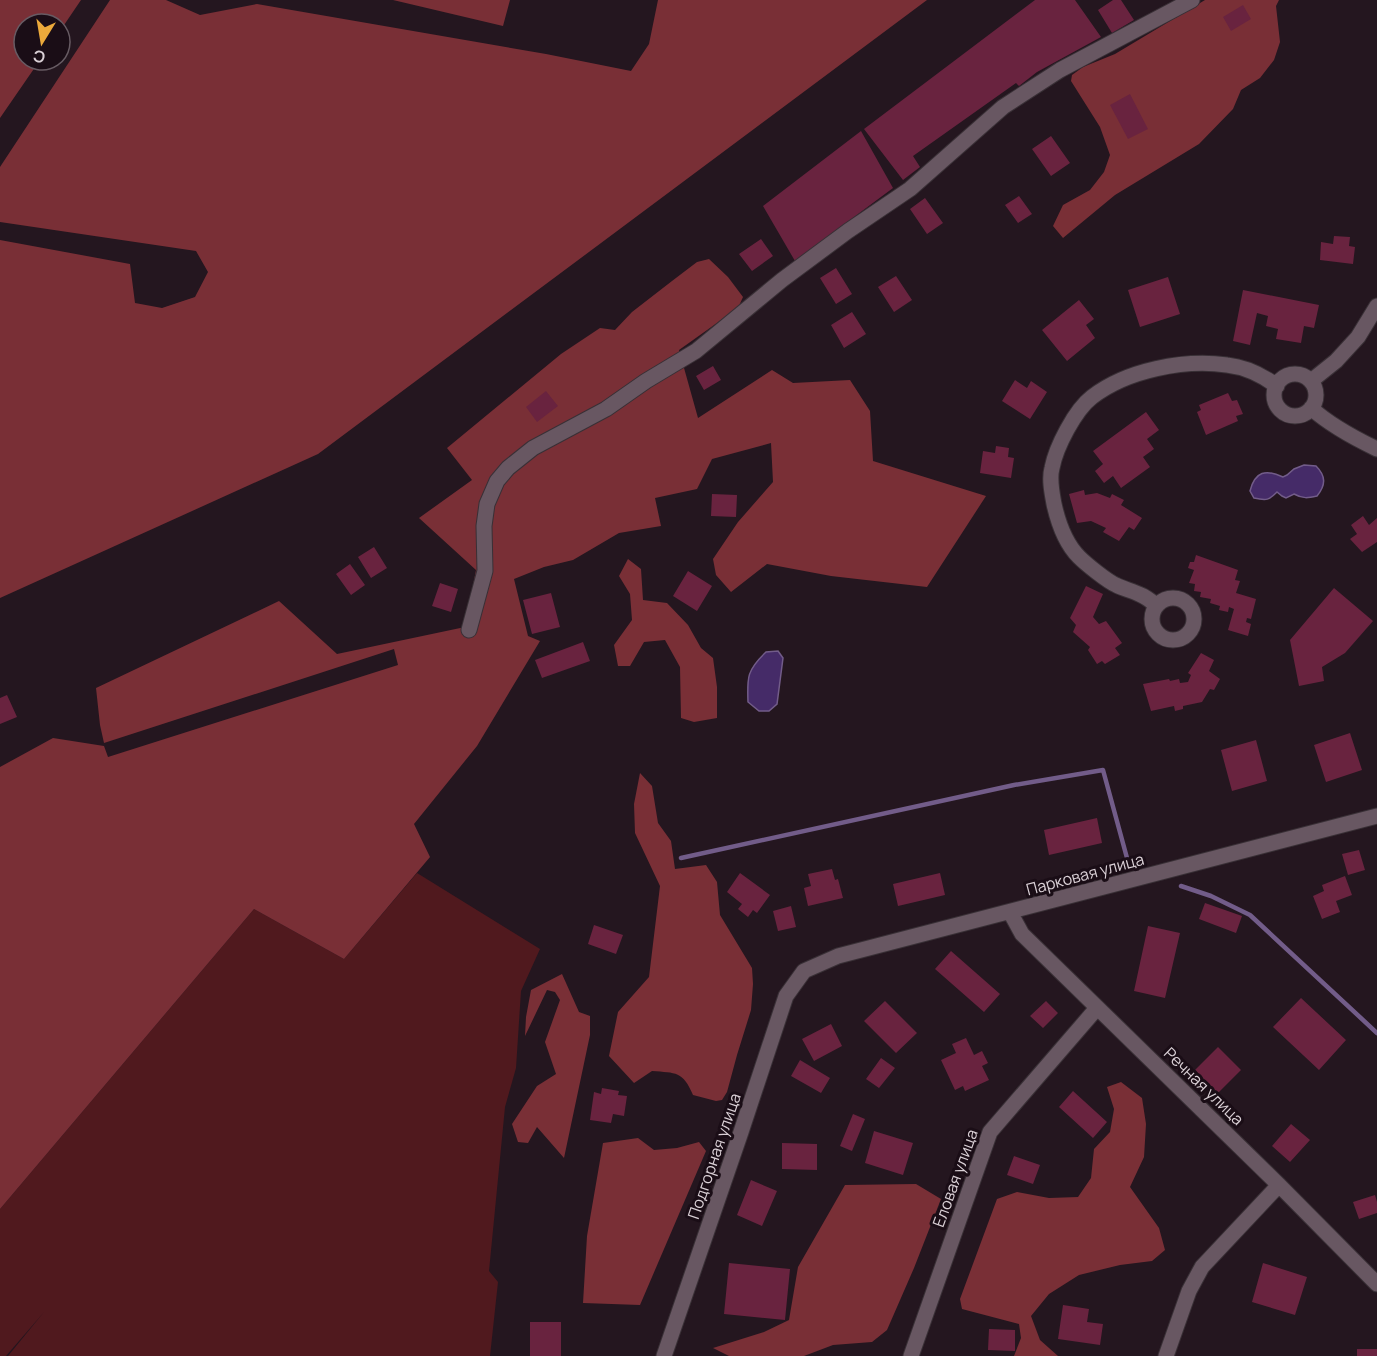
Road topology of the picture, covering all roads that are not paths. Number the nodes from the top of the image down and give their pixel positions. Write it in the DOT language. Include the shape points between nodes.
graph roads {
  1 [pos="1192,0"];
  2 [pos="1377,306"];
  3 [pos="1311,381"];
  4 [pos="1277,386"];
  5 [pos="1311,408"];
  6 [pos="1377,449"];
  7 [pos="1156,605"];
  8 [pos="470,630"];
  9 [pos="1377,816"];
  10 [pos="1010,912"];
  11 [pos="804,971"];
  12 [pos="1097,1008"];
  13 [pos="1279,1185"];
  14 [pos="1377,1284"];
  15 [pos="664,1356"];
  16 [pos="911,1356"];
  17 [pos="1166,1356"];
  1 -- 8 [label="street" via="1060,70 1003,107 910,189 782,279 696,351 606,409 533,448 508,468 487,504 485,571"];
  2 -- 3 [label="street" via="1358,337"];
  3 -- 4 [label="street" via="1302,375 1291,375"];
  3 -- 5 [label="street" via="1316,391"];
  4 -- 5 [label="street" via="1274,400 1288,415 1299,416"];
  4 -- 7 [label="street" via="1263,376 1229,365 1159,368 1113,384 1091,398 1061,441 1051,469 1052,492 1067,539 1079,557 1113,584"];
  5 -- 6 [label="street"];
  9 -- 10 [label="street, Парковая улица"];
  10 -- 11 [label="street, Парковая улица" via="838,957"];
  10 -- 12 [label="street, Речная улица" via="1022,934"];
  11 -- 15 [label="street, Подгорная улица" via="786,996"];
  12 -- 13 [label="street, Речная улица"];
  12 -- 16 [label="street, Еловая улица" via="990,1132"];
  13 -- 14 [label="street, Речная улица"];
  13 -- 17 [label="street" via="1202,1267 1189,1291"];
}
